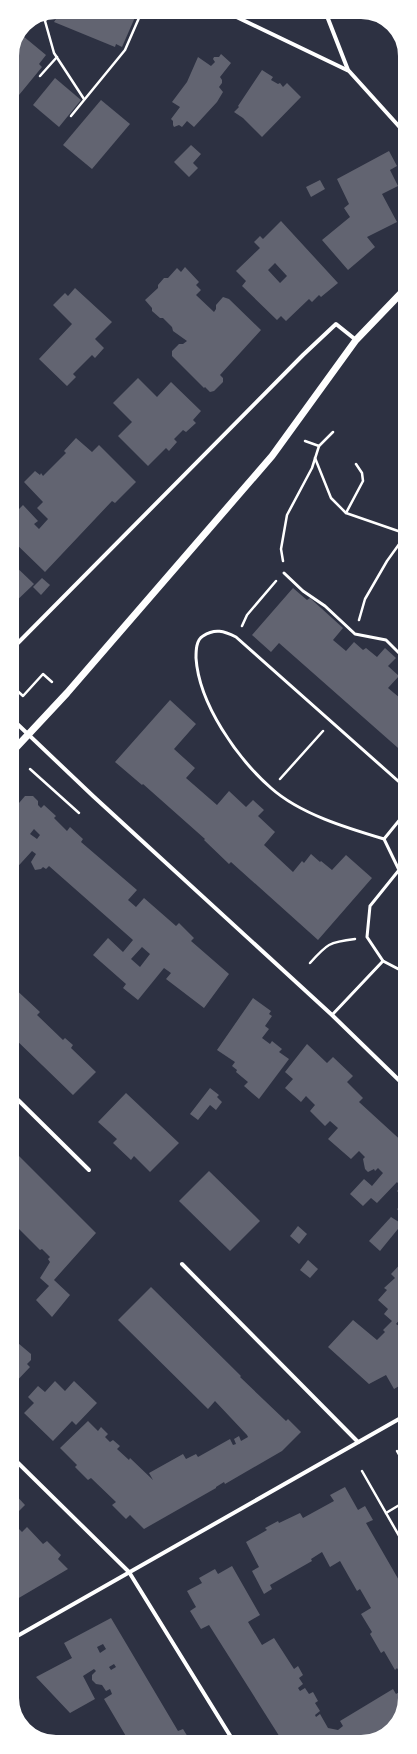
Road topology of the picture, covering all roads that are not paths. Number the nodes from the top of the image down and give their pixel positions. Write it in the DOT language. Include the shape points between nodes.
graph roads {
  1 [pos="239,18"];
  2 [pos="328,18"];
  3 [pos="349,71"];
  4 [pos="399,126"];
  5 [pos="399,295"];
  6 [pos="356,340"];
  7 [pos="284,573"];
  8 [pos="18,643"];
  9 [pos="399,652"];
  10 [pos="18,725"];
  11 [pos="18,746"];
  12 [pos="399,782"];
  13 [pos="399,821"];
  14 [pos="384,839"];
  15 [pos="383,962"];
  16 [pos="399,970"];
  17 [pos="332,1015"];
  18 [pos="399,1079"];
  19 [pos="18,1100"];
  20 [pos="89,1170"];
  21 [pos="182,1264"];
  22 [pos="399,1419"];
  23 [pos="358,1442"];
  24 [pos="18,1463"];
  25 [pos="129,1572"];
  26 [pos="18,1636"];
  27 [pos="230,1736"];
  1 -- 3 [label="street"];
  2 -- 3 [label="street"];
  3 -- 4 [label="street"];
  5 -- 6 [label="street"];
  6 -- 8 [label="street" via="336,324"];
  6 -- 11 [label="street" via="272,456 67,693"];
  7 -- 9 [label="lane" via="355,634 386,640"];
  10 -- 17 [label="street"];
  12 -- 14 [label="lane" via="236,638 222,630 208,632 200,638 195,649 197,670 205,696 228,737 254,772 288,800 324,819"];
  13 -- 14 [label="lane"];
  14 -- 15 [label="lane" via="399,870 370,906 367,937"];
  15 -- 16 [label="lane"];
  15 -- 17 [label="lane"];
  17 -- 18 [label="street"];
  19 -- 20 [label="street"];
  21 -- 23 [label="street"];
  22 -- 23 [label="street"];
  23 -- 25 [label="street"];
  24 -- 25 [label="street"];
  25 -- 26 [label="street"];
  25 -- 27 [label="street"];
}
